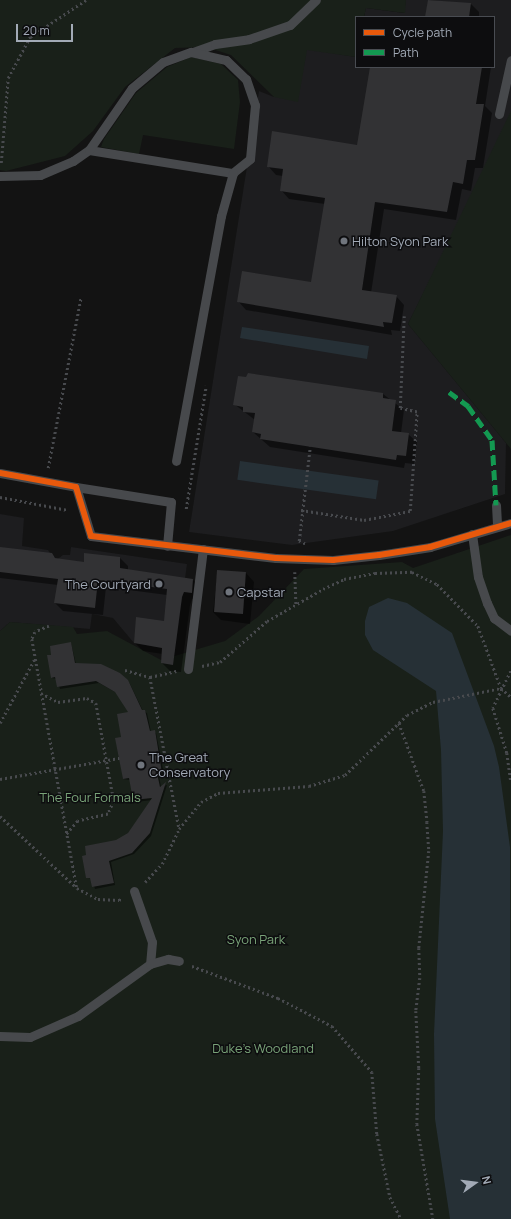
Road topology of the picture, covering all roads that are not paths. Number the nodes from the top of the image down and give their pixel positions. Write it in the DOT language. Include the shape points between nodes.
graph roads {
  1 [pos="316,0"];
  2 [pos="191,52"];
  3 [pos="511,60"];
  4 [pos="499,114"];
  5 [pos="89,150"];
  6 [pos="233,174"];
  7 [pos="0,176"];
  8 [pos="176,461"];
  9 [pos="0,473"];
  10 [pos="76,487"];
  11 [pos="496,505"];
  12 [pos="511,523"];
  13 [pos="497,526"];
  14 [pos="472,534"];
  15 [pos="167,546"];
  16 [pos="203,550"];
  17 [pos="511,631"];
  18 [pos="188,669"];
  19 [pos="134,891"];
  20 [pos="179,961"];
  21 [pos="150,964"];
  22 [pos="0,1036"];
  1 -- 2 [label="lane" via="290,25 249,39 215,44"];
  2 -- 5 [label="lane" via="163,62 132,88"];
  2 -- 6 [label="lane" via="226,60 246,79 255,104 250,159"];
  3 -- 4 [label="lane"];
  5 -- 6 [label="lane"];
  5 -- 7 [label="lane" via="73,161 40,175"];
  6 -- 8 [label="lane" via="221,216"];
  9 -- 10 [label="lane"];
  10 -- 15 [label="lane" via="91,536"];
  10 -- 15 [label="lane" via="171,502"];
  11 -- 13 [label="lane"];
  12 -- 13 [label="lane"];
  13 -- 14 [label="lane"];
  14 -- 16 [label="lane" via="430,547 333,560 276,558"];
  14 -- 17 [label="lane" via="478,577 487,603 494,618"];
  15 -- 16 [label="lane"];
  16 -- 18 [label="lane"];
  19 -- 21 [label="lane" via="152,942"];
  20 -- 21 [label="lane" via="168,959"];
  21 -- 22 [label="lane" via="78,1016 30,1037"];
}
